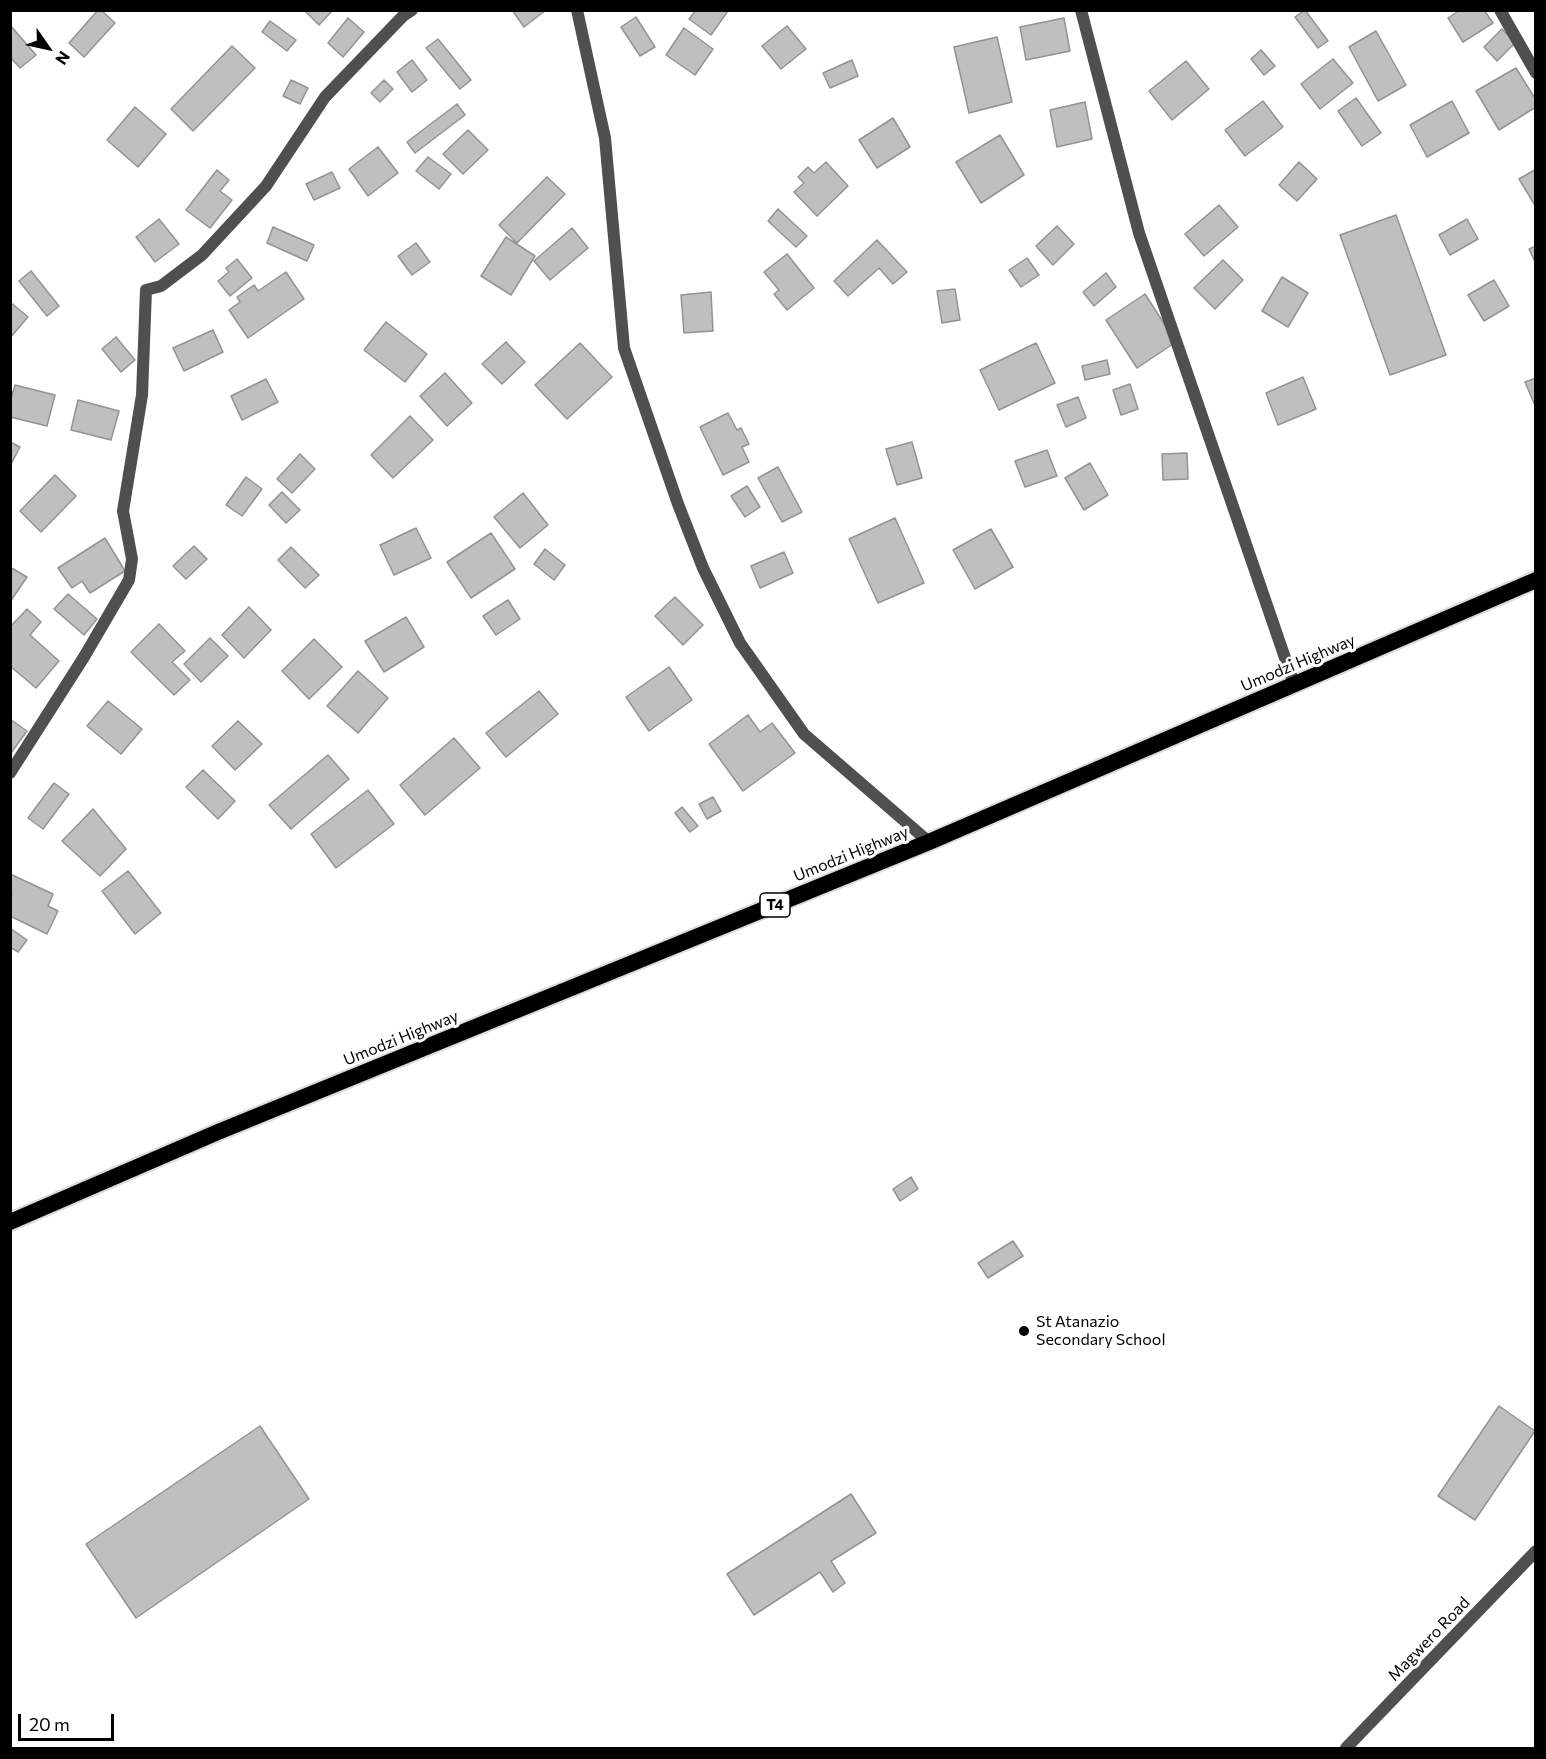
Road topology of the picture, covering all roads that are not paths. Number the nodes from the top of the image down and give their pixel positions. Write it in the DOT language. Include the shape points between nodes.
graph roads {
  1 [pos="412,10"];
  2 [pos="577,10"];
  3 [pos="1081,10"];
  4 [pos="1500,10"];
  5 [pos="1536,73"];
  6 [pos="1536,580"];
  7 [pos="1294,684"];
  8 [pos="10,773"];
  9 [pos="929,842"];
  10 [pos="10,1222"];
  11 [pos="1536,1551"];
  12 [pos="1346,1749"];
  1 -- 8 [label="street" via="325,97 266,186 202,255 161,286 146,290 142,395 123,511 132,559 129,580"];
  2 -- 9 [label="street" via="605,138 624,348 703,568 740,643 804,734"];
  3 -- 7 [label="street" via="1139,233"];
  4 -- 5 [label="street"];
  6 -- 7 [label="highway, Umodzi Highway / T4"];
  7 -- 9 [label="highway, Umodzi Highway / T4"];
  9 -- 10 [label="highway, Umodzi Highway / T4" via="218,1132"];
  11 -- 12 [label="street, Magwero Road"];
}
